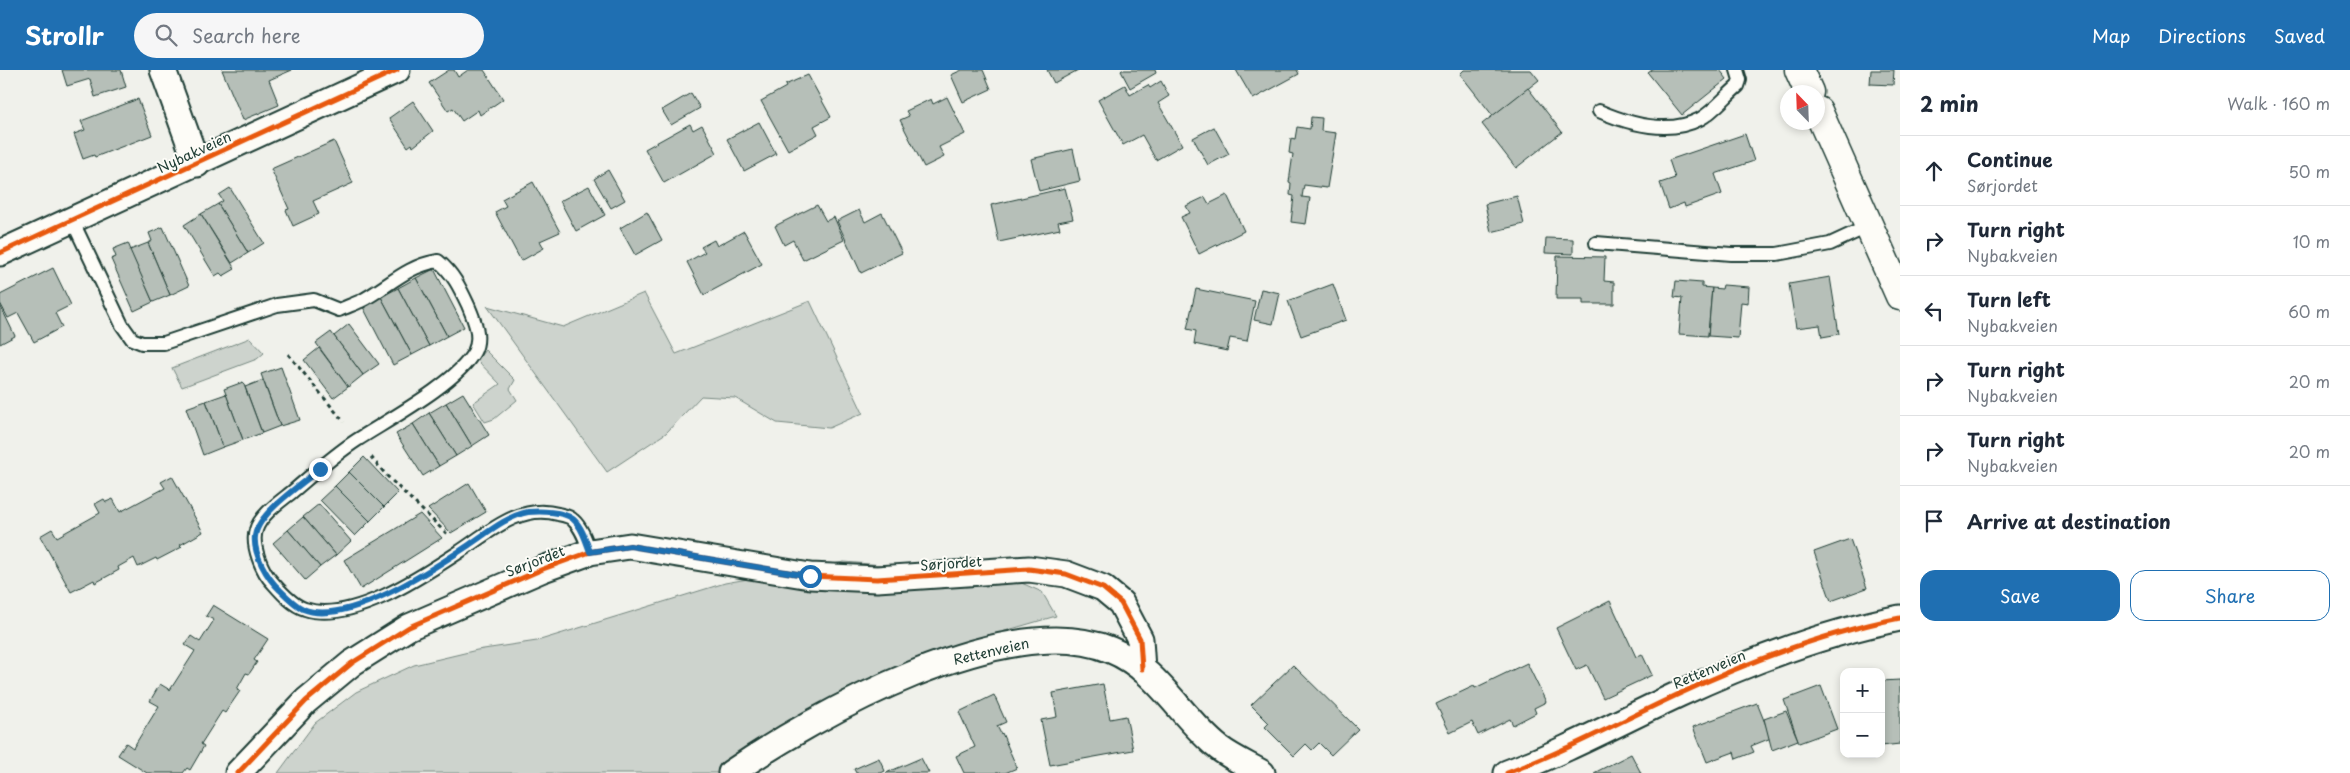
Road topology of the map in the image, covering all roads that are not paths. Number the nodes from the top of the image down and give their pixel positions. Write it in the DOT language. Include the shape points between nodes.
graph roads {
  1 [pos="163,70"];
  2 [pos="397,70"];
  3 [pos="1737,70"];
  4 [pos="1799,70"];
  5 [pos="1806,85"];
  6 [pos="1599,111"];
  7 [pos="1825,127"];
  8 [pos="198,164"];
  9 [pos="72,220"];
  10 [pos="1869,226"];
  11 [pos="1596,243"];
  12 [pos="0,253"];
  13 [pos="1900,296"];
  14 [pos="590,552"];
  15 [pos="1900,618"];
  16 [pos="1142,668"];
  17 [pos="238,773"];
  18 [pos="731,773"];
  19 [pos="1262,773"];
  20 [pos="1507,773"];
  1 -- 8 [label="street"];
  2 -- 8 [label="street, Nybakveien"];
  3 -- 6 [label="lane" via="1738,86 1700,119 1680,125 1639,125"];
  4 -- 5 [label="street"];
  7 -- 10 [label="street"];
  8 -- 9 [label="street, Nybakveien"];
  9 -- 12 [label="street, Nybakveien"];
  9 -- 14 [label="lane" via="122,325 132,339 142,343 164,343 277,305 314,300 339,310 422,264 438,261 458,284 478,336 474,351 465,363 452,378 356,441 320,469 264,517 256,528 259,557 271,581 303,609 321,612 343,610 370,602 431,571 502,523 528,512 552,512 572,518"];
  10 -- 11 [label="lane" via="1830,244 1777,254 1731,254"];
  10 -- 13 [label="street"];
  14 -- 16 [label="street, Sørjordet" via="630,546 810,576 877,579 1029,569 1066,574 1102,588 1121,603 1140,639"];
  14 -- 17 [label="street, Sørjordet" via="543,568 409,627 352,664 306,700"];
  15 -- 20 [label="street, Rettenveien" via="1798,644"];
  16 -- 18 [label="street, Rettenveien" via="1111,650 1079,642 1054,639 1016,642 947,661 855,700 791,734"];
  16 -- 19 [label="street, Rettenveien" via="1220,748"];
}
